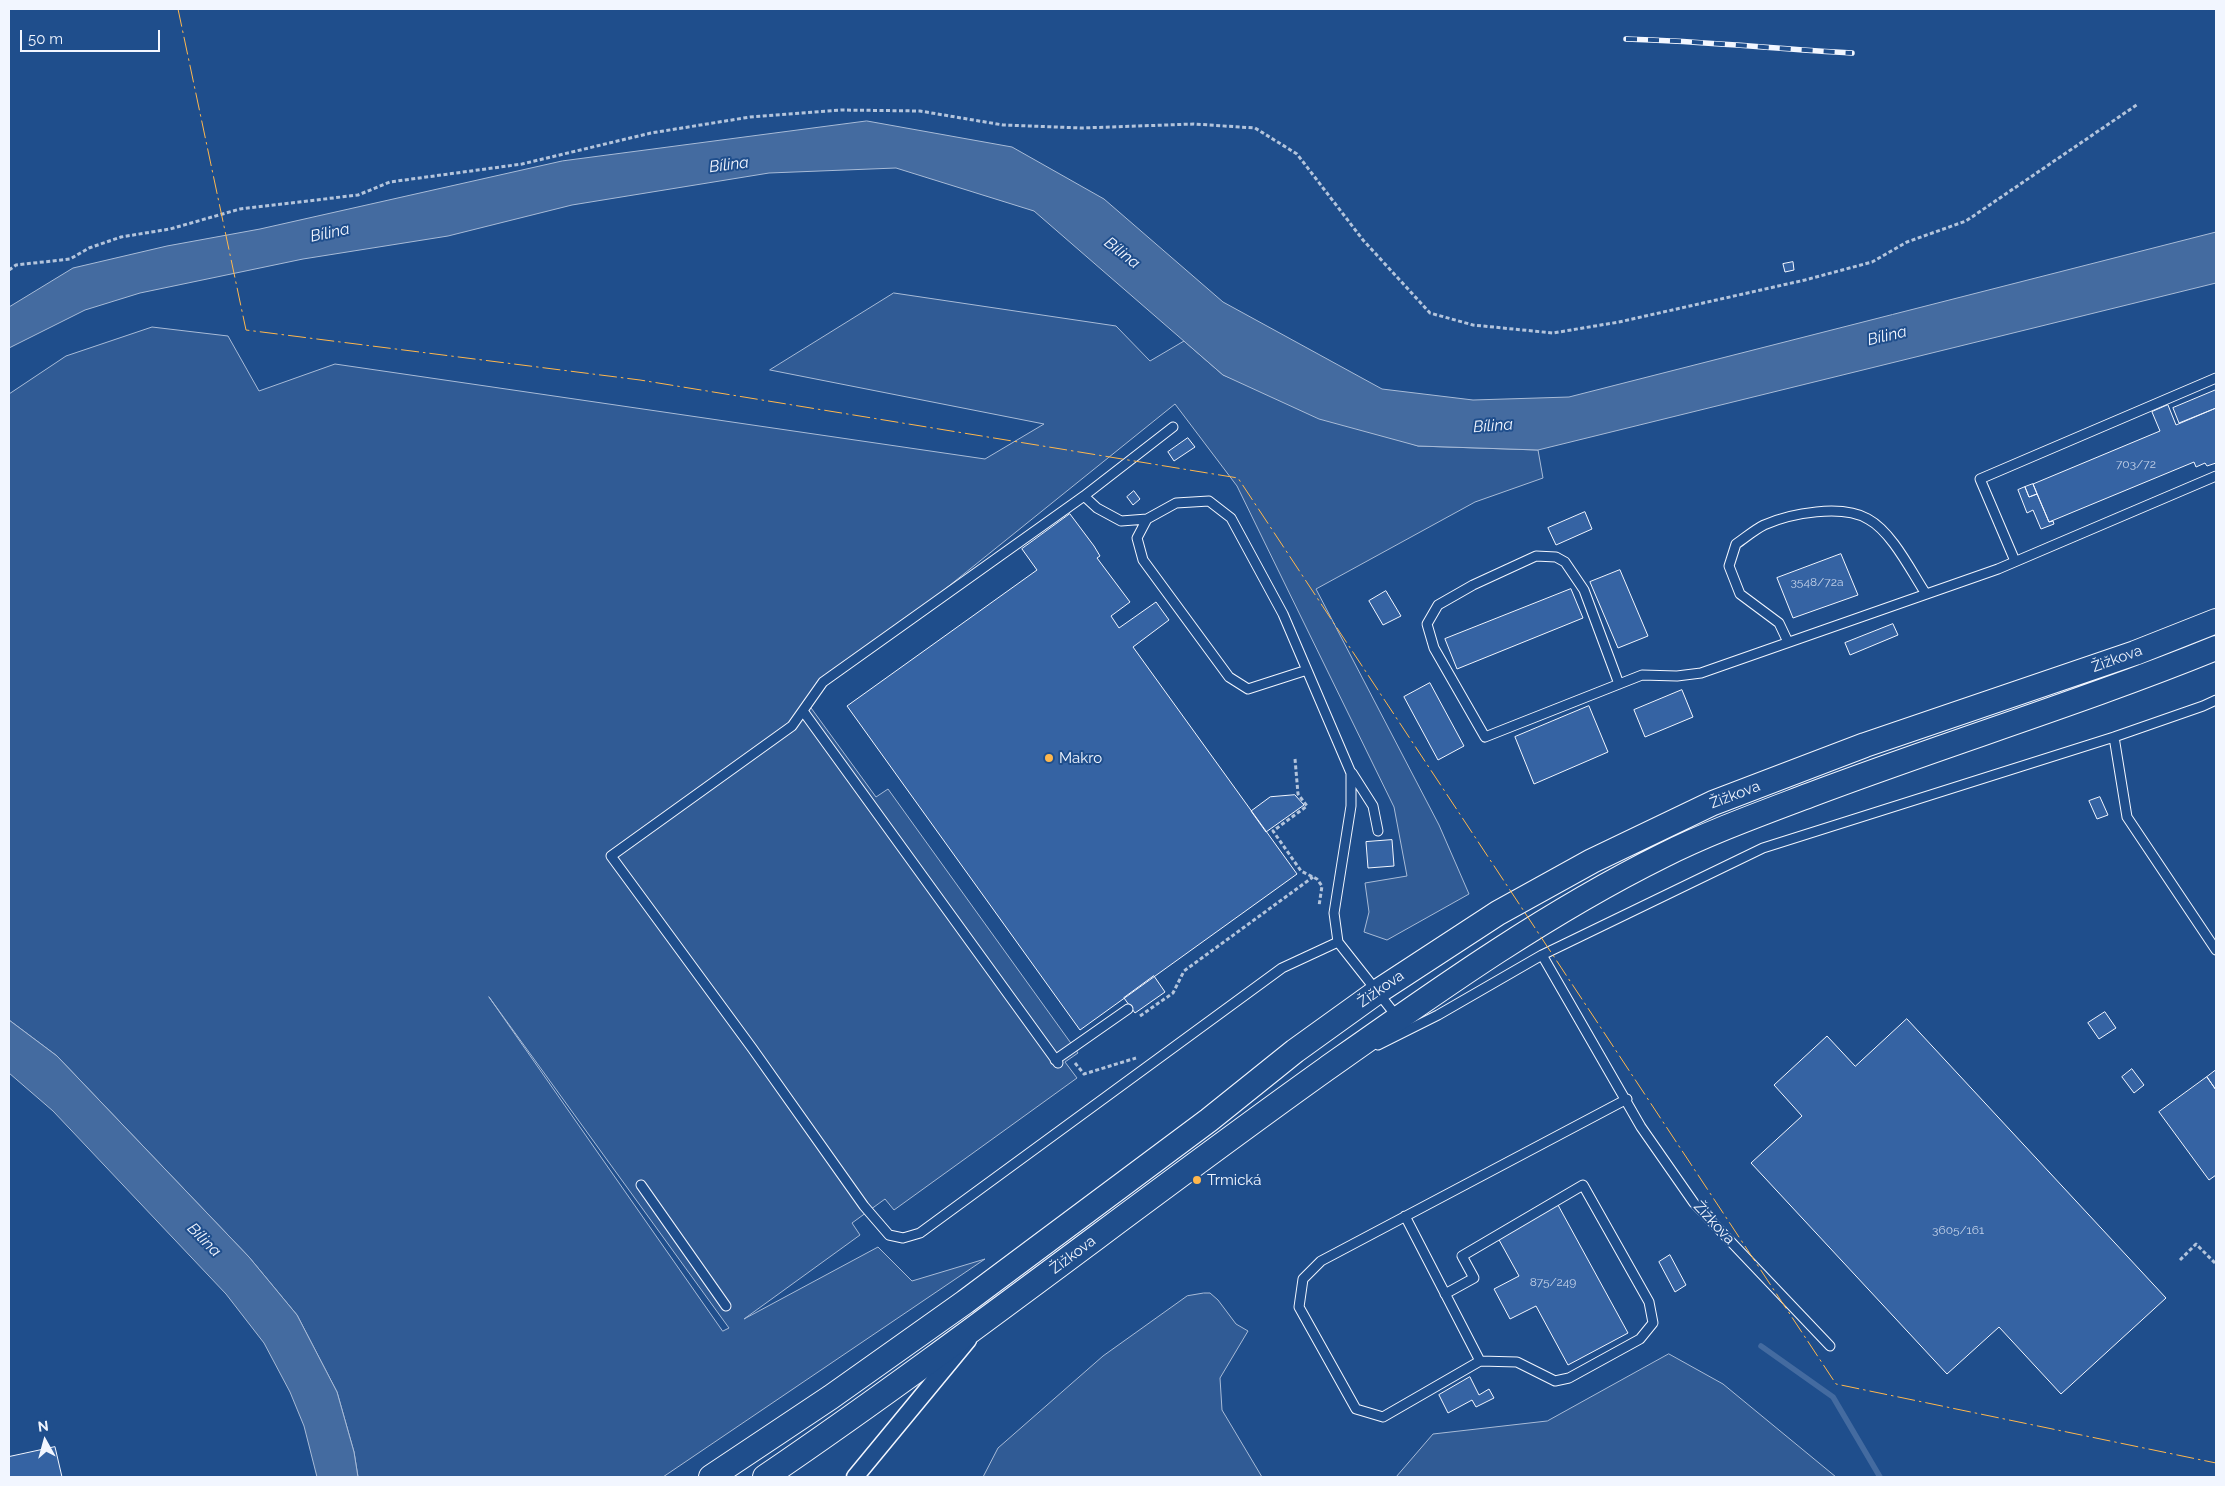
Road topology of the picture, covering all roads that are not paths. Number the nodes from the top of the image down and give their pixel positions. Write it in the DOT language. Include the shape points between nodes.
graph roads {
  1 [pos="2216,378"];
  2 [pos="1173,427"];
  3 [pos="2216,476"];
  4 [pos="1084,496"];
  5 [pos="1147,519"];
  6 [pos="2015,561"];
  7 [pos="1926,594"];
  8 [pos="2216,621"];
  9 [pos="1788,642"];
  10 [pos="2216,648"];
  11 [pos="1307,670"];
  12 [pos="1619,684"];
  13 [pos="2216,700"];
  14 [pos="803,711"];
  15 [pos="2114,737"];
  16 [pos="1352,773"];
  17 [pos="1378,831"];
  18 [pos="1338,942"];
  19 [pos="2216,950"];
  20 [pos="1542,955"];
  21 [pos="1377,992"];
  22 [pos="1128,1009"];
  23 [pos="1398,1018"];
  24 [pos="1313,1078"];
  25 [pos="1627,1099"];
  26 [pos="642,1185"];
  27 [pos="1405,1216"];
  28 [pos="1446,1294"];
  29 [pos="726,1306"];
  30 [pos="978,1326"];
  31 [pos="1830,1346"];
  32 [pos="1480,1361"];
  33 [pos="711,1477"];
  34 [pos="765,1477"];
  35 [pos="855,1477"];
  1 -- 6 [label="lane" via="1980,479"];
  2 -- 4 [label="lane"];
  3 -- 6 [label="lane"];
  4 -- 5 [label="lane" via="1097,508 1121,521"];
  4 -- 14 [label="lane" via="823,682"];
  5 -- 11 [label="lane" via="1176,502 1209,501 1231,518 1283,614"];
  5 -- 11 [label="lane" via="1137,538 1143,560 1229,677 1248,689"];
  6 -- 7 [label="lane"];
  7 -- 9 [label="lane"];
  7 -- 9 [label="lane" via="1894,543 1868,519 1837,510 1800,515 1764,525 1736,544 1729,566 1740,594 1779,623"];
  8 -- 21 [label="main road, Žižkova" via="2135,653 1865,745 1713,803 1608,852 1498,913"];
  9 -- 12 [label="lane" via="1701,673 1642,675"];
  10 -- 23 [label="main road, Žižkova" via="2135,681 1873,771 1721,829 1661,856 1524,934"];
  11 -- 16 [label="lane"];
  12 -- 12 [label="lane" via="1484,737 1434,648 1428,624 1438,605 1473,585 1536,556 1556,557 1565,562 1584,590"];
  13 -- 15 [label="lane, Žižkova"];
  14 -- 18 [label="lane" via="792,726 611,856 858,1198 889,1235 903,1238 920,1233 1282,968"];
  14 -- 22 [label="lane" via="1057,1062"];
  15 -- 19 [label="lane" via="2127,817"];
  15 -- 20 [label="lane, Žižkova" via="1763,848"];
  16 -- 17 [label="lane" via="1373,806"];
  16 -- 18 [label="lane" via="1351,806 1334,913"];
  18 -- 21 [label="lane"];
  20 -- 24 [label="lane, Žižkova" via="1438,1015"];
  20 -- 25 [label="lane, Žižkova"];
  21 -- 23 [label="lane"];
  21 -- 33 [label="main road, Žižkova" via="965,1302"];
  23 -- 24 [label="main road, Žižkova"];
  24 -- 30 [label="main road, Žižkova"];
  25 -- 27 [label="lane"];
  25 -- 31 [label="lane, Žižkova" via="1641,1127 1694,1204"];
  26 -- 29 [label="lane"];
  27 -- 28 [label="lane"];
  27 -- 32 [label="lane" via="1321,1261 1303,1279 1299,1307 1356,1409 1383,1417"];
  28 -- 32 [label="lane"];
  28 -- 32 [label="lane" via="1474,1278 1462,1256 1583,1185 1649,1302 1652,1323 1640,1339 1569,1378 1555,1381 1517,1362"];
  30 -- 34 [label="main road, Žižkova"];
  30 -- 35 [label="street, Žižkova"];
}
